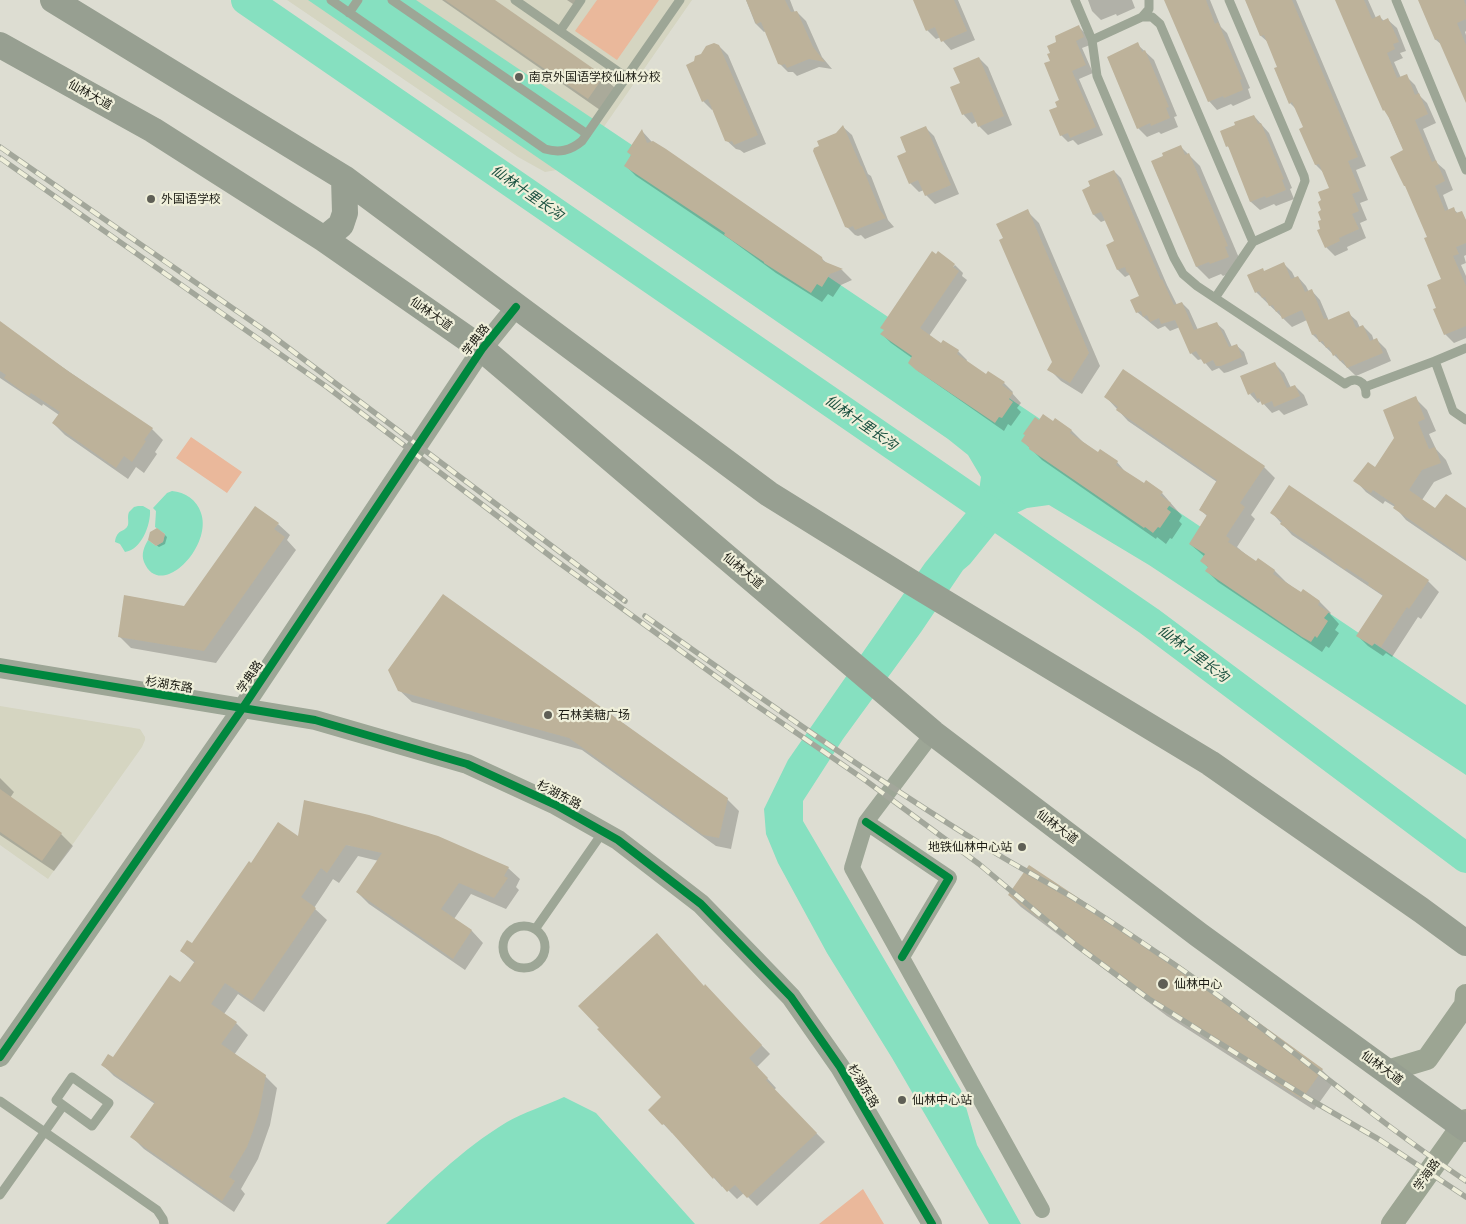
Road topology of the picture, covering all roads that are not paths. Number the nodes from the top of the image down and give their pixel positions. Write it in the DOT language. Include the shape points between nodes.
graph roads {
  1 [pos="53,0"];
  2 [pos="331,0"];
  3 [pos="358,0"];
  4 [pos="392,0"];
  5 [pos="515,0"];
  6 [pos="581,0"];
  7 [pos="680,0"];
  8 [pos="1075,0"];
  9 [pos="1149,0"];
  10 [pos="1229,0"];
  11 [pos="1396,0"];
  12 [pos="349,13"];
  13 [pos="1142,18"];
  14 [pos="560,31"];
  15 [pos="1092,40"];
  16 [pos="0,45"];
  17 [pos="626,77"];
  18 [pos="587,134"];
  19 [pos="1466,170"];
  20 [pos="344,178"];
  21 [pos="324,239"];
  22 [pos="1253,242"];
  23 [pos="1215,298"];
  24 [pos="516,307"];
  25 [pos="1466,348"];
  26 [pos="482,349"];
  27 [pos="1435,361"];
  28 [pos="1466,420"];
  29 [pos="0,668"];
  30 [pos="242,709"];
  31 [pos="933,733"];
  32 [pos="866,822"];
  33 [pos="603,832"];
  34 [pos="536,928"];
  35 [pos="1466,943"];
  36 [pos="902,957"];
  37 [pos="1466,995"];
  38 [pos="0,1057"];
  39 [pos="1387,1071"];
  40 [pos="0,1101"];
  41 [pos="63,1106"];
  42 [pos="1465,1125"];
  43 [pos="44,1132"];
  44 [pos="0,1195"];
  45 [pos="1042,1210"];
  46 [pos="164,1224"];
  47 [pos="932,1224"];
  48 [pos="1392,1224"];
  1 -- 20 [label="main road"];
  2 -- 12 [label="lane"];
  3 -- 12 [label="lane"];
  4 -- 18 [label="lane"];
  5 -- 14 [label="lane"];
  6 -- 14 [label="lane"];
  7 -- 17 [label="lane"];
  8 -- 15 [label="lane"];
  9 -- 13 [label="lane" via="1149,9"];
  10 -- 22 [label="lane" via="1305,181 1288,226"];
  11 -- 19 [label="lane"];
  12 -- 18 [label="lane" via="545,149 568,150"];
  13 -- 15 [label="lane"];
  13 -- 22 [label="lane" via="1152,17 1160,24"];
  14 -- 17 [label="lane"];
  15 -- 23 [label="lane" via="1097,76 1174,258 1190,280"];
  16 -- 21 [label="main road, 仙林大道" via="154,130"];
  17 -- 18 [label="lane"];
  20 -- 21 [label="main road" via="345,213 340,225"];
  20 -- 24 [label="main road"];
  21 -- 26 [label="main road, 仙林大道"];
  22 -- 23 [label="lane"];
  23 -- 27 [label="lane" via="1345,384 1360,380 1366,390"];
  24 -- 26 [label="street, 学典路"];
  24 -- 35 [label="main road" via="769,494 1210,763"];
  25 -- 27 [label="lane"];
  26 -- 30 [label="street, 学典路"];
  26 -- 31 [label="main road, 仙林大道"];
  27 -- 28 [label="lane" via="1453,411"];
  29 -- 30 [label="street, 杉湖东路"];
  30 -- 33 [label="street, 杉湖东路" via="315,720 468,764 556,805"];
  30 -- 38 [label="street, 学典路"];
  31 -- 32 [label="street"];
  31 -- 39 [label="main road, 仙林大道" via="1199,935"];
  32 -- 36 [label="street" via="852,868"];
  32 -- 36 [label="street" via="949,878"];
  33 -- 34 [label="lane"];
  33 -- 47 [label="street, 杉湖东路" via="618,840 700,904 791,997 840,1067"];
  34 -- 34 [label="lane" via="517,926 506,935 503,942 505,956 516,966 530,967 542,958 546,944"];
  36 -- 45 [label="street"];
  37 -- 39 [label="main road" via="1465,1005 1427,1058"];
  39 -- 42 [label="main road, 仙林大道"];
  40 -- 43 [label="lane"];
  41 -- 41 [label="lane" via="56,1100 72,1077 109,1103 92,1126"];
  41 -- 43 [label="lane"];
  42 -- 48 [label="main road, 学海路"];
  43 -- 44 [label="lane"];
  43 -- 46 [label="lane" via="157,1210"];
}
